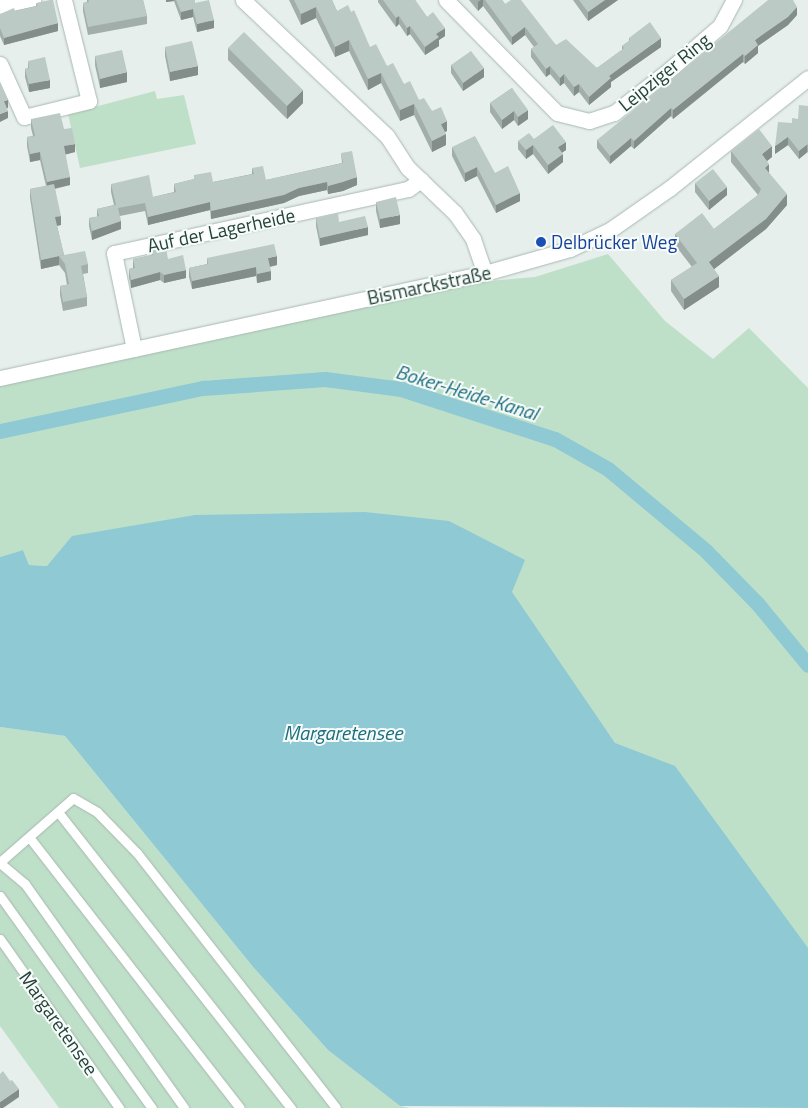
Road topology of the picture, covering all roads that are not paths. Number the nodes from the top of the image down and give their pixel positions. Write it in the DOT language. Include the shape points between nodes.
graph roads {
  1 [pos="33,0"];
  2 [pos="64,0"];
  3 [pos="243,0"];
  4 [pos="446,0"];
  5 [pos="734,0"];
  6 [pos="0,7"];
  7 [pos="0,64"];
  8 [pos="808,78"];
  9 [pos="421,180"];
  10 [pos="485,273"];
  11 [pos="134,349"];
  12 [pos="0,378"];
  13 [pos="58,812"];
  14 [pos="29,837"];
  15 [pos="1,864"];
  16 [pos="0,896"];
  17 [pos="0,939"];
  18 [pos="118,1108"];
  19 [pos="152,1108"];
  20 [pos="184,1108"];
  21 [pos="240,1108"];
  22 [pos="291,1108"];
  23 [pos="336,1108"];
  1 -- 6 [label="street"];
  2 -- 7 [label="street" via="89,101 24,117"];
  3 -- 9 [label="street" via="387,136 408,168"];
  4 -- 5 [label="street, Leipziger Ring" via="557,112 589,121 614,112 668,70 720,26"];
  8 -- 10 [label="street, Bismarckstraße" via="670,188 610,230 546,258"];
  9 -- 10 [label="street" via="455,212 473,240"];
  9 -- 11 [label="street, Auf der Lagerheide" via="408,189 114,253"];
  10 -- 11 [label="street, Bismarckstraße"];
  11 -- 12 [label="street, Bismarckstraße"];
  13 -- 14 [label="lane"];
  13 -- 22 [label="lane"];
  13 -- 23 [label="lane" via="74,798 97,812 117,831"];
  14 -- 15 [label="lane"];
  14 -- 21 [label="lane"];
  15 -- 20 [label="lane" via="25,884"];
  16 -- 19 [label="lane, Margaretensee"];
  17 -- 18 [label="lane, Margaretensee"];
}
